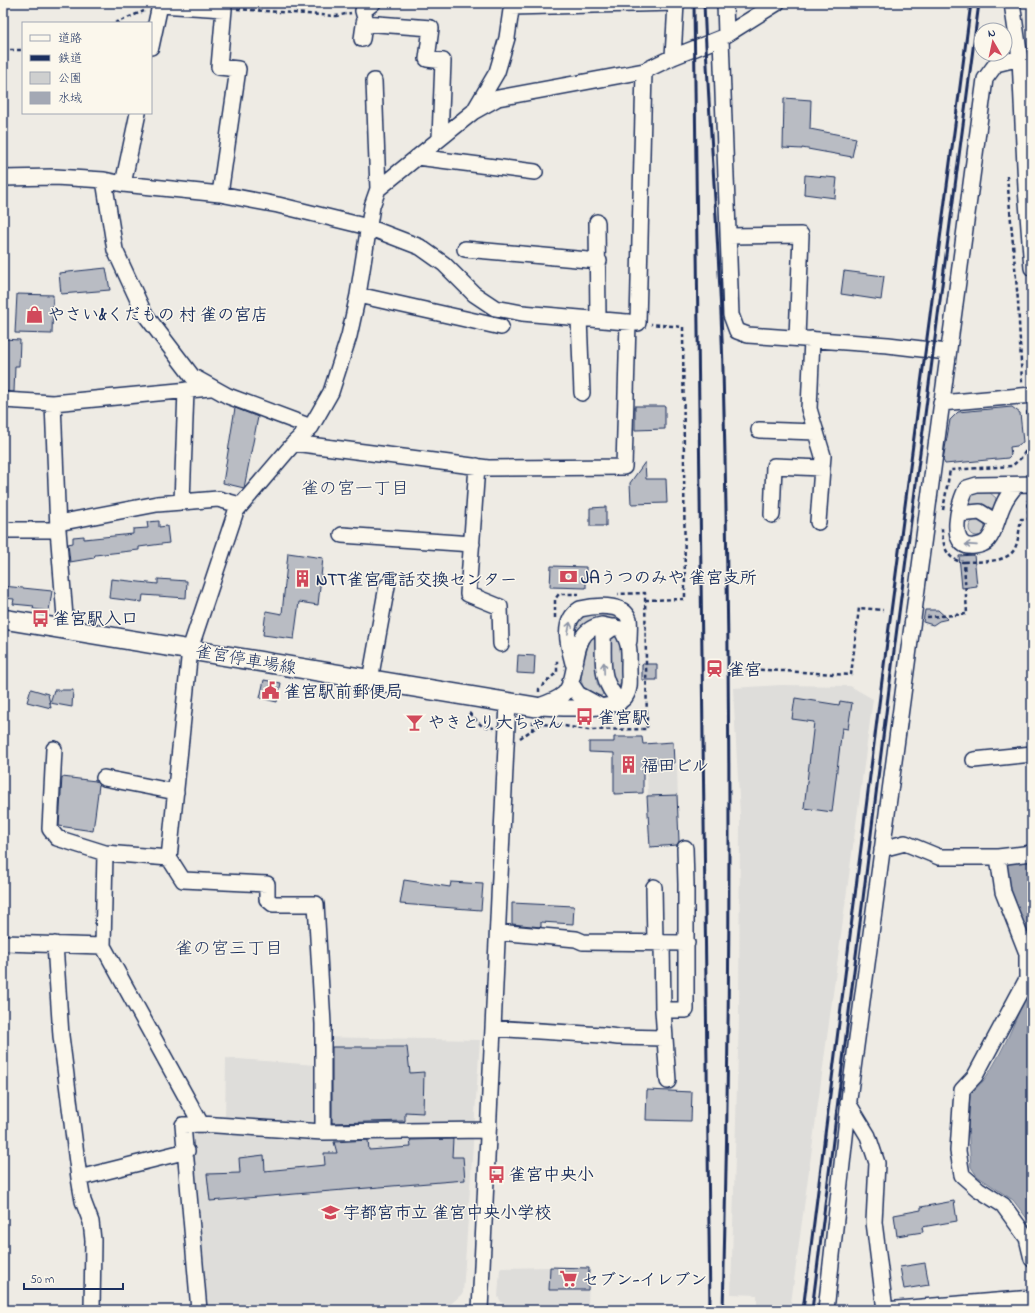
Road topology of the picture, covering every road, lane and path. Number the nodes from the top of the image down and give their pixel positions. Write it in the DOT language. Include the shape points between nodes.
graph roads {
  1 [pos="676,3"];
  2 [pos="725,3"];
  3 [pos="777,3"];
  4 [pos="1012,3"];
  5 [pos="160,5"];
  6 [pos="511,5"];
  7 [pos="224,9"];
  8 [pos="367,12"];
  9 [pos="118,22"];
  10 [pos="723,37"];
  11 [pos="362,39"];
  12 [pos="152,43"];
  13 [pos="3,50"];
  14 [pos="22,50"];
  15 [pos="673,57"];
  16 [pos="1020,58"];
  17 [pos="644,71"];
  18 [pos="374,81"];
  19 [pos="473,112"];
  20 [pos="138,114"];
  21 [pos="440,138"];
  22 [pos="417,157"];
  23 [pos="535,172"];
  24 [pos="1007,176"];
  25 [pos="3,178"];
  26 [pos="104,180"];
  27 [pos="123,184"];
  28 [pos="378,189"];
  29 [pos="220,194"];
  30 [pos="1029,207"];
  31 [pos="597,222"];
  32 [pos="368,227"];
  33 [pos="728,236"];
  34 [pos="465,250"];
  35 [pos="599,261"];
  36 [pos="1032,268"];
  37 [pos="358,295"];
  38 [pos="579,318"];
  39 [pos="598,320"];
  40 [pos="633,322"];
  41 [pos="501,327"];
  42 [pos="797,338"];
  43 [pos="812,339"];
  44 [pos="948,352"];
  45 [pos="210,388"];
  46 [pos="186,390"];
  47 [pos="582,393"];
  48 [pos="1028,395"];
  49 [pos="3,400"];
  50 [pos="53,403"];
  51 [pos="941,403"];
  52 [pos="311,427"];
  53 [pos="759,430"];
  54 [pos="816,432"];
  55 [pos="294,443"];
  56 [pos="477,466"];
  57 [pos="822,468"];
  58 [pos="1032,484"];
  59 [pos="977,485"];
  60 [pos="1016,485"];
  61 [pos="1027,500"];
  62 [pos="182,502"];
  63 [pos="240,505"];
  64 [pos="958,514"];
  65 [pos="772,515"];
  66 [pos="999,516"];
  67 [pos="1031,519"];
  68 [pos="818,522"];
  69 [pos="58,527"];
  70 [pos="3,530"];
  71 [pos="342,535"];
  72 [pos="472,544"];
  73 [pos="964,562"];
  74 [pos="388,586"];
  75 [pos="555,599"];
  76 [pos="645,600"];
  77 [pos="883,610"];
  78 [pos="3,619"];
  79 [pos="556,621"];
  80 [pos="614,627"];
  81 [pos="66,629"];
  82 [pos="629,642"];
  83 [pos="501,644"];
  84 [pos="190,649"];
  85 [pos="556,658"];
  86 [pos="574,666"];
  87 [pos="732,668"];
  88 [pos="370,680"];
  89 [pos="570,682"];
  90 [pos="620,702"];
  91 [pos="508,703"];
  92 [pos="536,707"];
  93 [pos="603,707"];
  94 [pos="532,730"];
  95 [pos="54,749"];
  96 [pos="1032,754"];
  97 [pos="974,760"];
  98 [pos="104,778"];
  99 [pos="176,792"];
  100 [pos="684,848"];
  101 [pos="882,849"];
  102 [pos="105,852"];
  103 [pos="1032,853"];
  104 [pos="998,857"];
  105 [pos="169,858"];
  106 [pos="654,887"];
  107 [pos="498,932"];
  108 [pos="658,942"];
  109 [pos="3,943"];
  110 [pos="686,943"];
  111 [pos="55,944"];
  112 [pos="103,946"];
  113 [pos="663,1010"];
  114 [pos="493,1028"];
  115 [pos="664,1038"];
  116 [pos="668,1081"];
  117 [pos="848,1103"];
  118 [pos="201,1124"];
  119 [pos="488,1130"];
  120 [pos="323,1132"];
  121 [pos="187,1151"];
  122 [pos="79,1178"];
  123 [pos="1032,1259"];
  124 [pos="1032,1298"];
  125 [pos="92,1310"];
  126 [pos="200,1310"];
  127 [pos="480,1310"];
  128 [pos="826,1310"];
  129 [pos="888,1310"];
  1 -- 6 [label="street"];
  1 -- 15 [label="street"];
  2 -- 10 [label="street"];
  3 -- 10 [label="street"];
  4 -- 16 [label="street"];
  5 -- 7 [label="street"];
  5 -- 9 [label="path"];
  5 -- 12 [label="street"];
  6 -- 19 [label="street" via="507,38 497,72"];
  7 -- 8 [label="path" via="336,16"];
  7 -- 29 [label="street" via="219,67 238,69"];
  8 -- 11 [label="street"];
  8 -- 21 [label="street" via="431,28 427,59 443,61"];
  10 -- 15 [label="street"];
  10 -- 33 [label="street"];
  13 -- 14 [label="path"];
  15 -- 17 [label="street"];
  16 -- 30 [label="street"];
  16 -- 44 [label="street" via="996,64 985,79"];
  17 -- 19 [label="street" via="498,98"];
  17 -- 40 [label="street"];
  18 -- 28 [label="street"];
  19 -- 21 [label="street"];
  20 -- 27 [label="street"];
  21 -- 22 [label="street"];
  22 -- 23 [label="street"];
  22 -- 28 [label="street"];
  24 -- 48 [label="path" via="1018,301 1021,380"];
  25 -- 26 [label="street" via="55,177"];
  26 -- 27 [label="street"];
  26 -- 45 [label="street" via="115,250 144,313 192,376"];
  27 -- 29 [label="street"];
  28 -- 32 [label="street"];
  29 -- 32 [label="street"];
  30 -- 36 [label="street"];
  31 -- 35 [label="street"];
  32 -- 37 [label="street"];
  32 -- 38 [label="street" via="420,247 444,264 474,294 495,308"];
  33 -- 42 [label="street" via="730,315 737,331 748,335"];
  33 -- 42 [label="street" via="801,235"];
  34 -- 35 [label="street"];
  35 -- 39 [label="street"];
  37 -- 41 [label="street"];
  37 -- 52 [label="street" via="349,336 331,392"];
  38 -- 39 [label="street"];
  38 -- 47 [label="street"];
  39 -- 40 [label="street"];
  40 -- 56 [label="street" via="624,467 607,469"];
  40 -- 76 [label="path" via="683,327 685,599"];
  42 -- 43 [label="street"];
  43 -- 44 [label="street"];
  43 -- 54 [label="street" via="809,409"];
  44 -- 51 [label="street"];
  45 -- 46 [label="street"];
  45 -- 52 [label="street"];
  46 -- 50 [label="street"];
  46 -- 62 [label="street"];
  48 -- 51 [label="street"];
  49 -- 50 [label="street"];
  50 -- 69 [label="street"];
  51 -- 101 [label="street"];
  52 -- 55 [label="street"];
  53 -- 54 [label="street"];
  54 -- 57 [label="street" via="823,456"];
  55 -- 56 [label="street"];
  55 -- 63 [label="street"];
  56 -- 72 [label="street"];
  57 -- 65 [label="street" via="774,466"];
  57 -- 68 [label="street"];
  58 -- 60 [label="street"];
  59 -- 60 [label="street"];
  59 -- 64 [label="street" via="967,488 962,496"];
  59 -- 66 [label="street" via="988,488 1000,499"];
  60 -- 66 [label="street"];
  61 -- 67 [label="path"];
  62 -- 63 [label="street" via="218,499"];
  62 -- 69 [label="street" via="157,504"];
  63 -- 84 [label="street" via="236,510"];
  64 -- 66 [label="street" via="980,512"];
  66 -- 64 [label="street, one-way" via="989,539 982,545 972,546 964,544 958,536"];
  67 -- 73 [label="path" via="1021,519 1018,540 1009,555 994,560"];
  69 -- 70 [label="street"];
  69 -- 81 [label="street"];
  71 -- 72 [label="street"];
  72 -- 83 [label="street" via="468,594 500,607"];
  74 -- 88 [label="street"];
  75 -- 79 [label="path"];
  77 -- 87 [label="path" via="859,608 851,675"];
  78 -- 81 [label="main road, 雀宮停車場線"];
  80 -- 82 [label="street" via="621,629"];
  80 -- 86 [label="street" via="592,627 578,649"];
  90 -- 80 [label="street, one-way" via="609,690 604,679 603,636"];
  81 -- 84 [label="main road, 雀宮停車場線"];
  86 -- 82 [label="street, one-way" via="567,631 572,617 580,609 608,607 618,608 624,612 628,618"];
  82 -- 90 [label="street" via="629,688"];
  84 -- 88 [label="main road, 雀宮停車場線"];
  84 -- 99 [label="street"];
  85 -- 92 [label="path" via="557,672 539,689"];
  86 -- 89 [label="street"];
  88 -- 91 [label="main road, 雀宮停車場線"];
  89 -- 92 [label="street" via="564,693 554,701"];
  89 -- 93 [label="street" via="578,694"];
  90 -- 93 [label="street"];
  91 -- 92 [label="main road, 雀宮停車場線"];
  91 -- 107 [label="street"];
  92 -- 93 [label="street"];
  92 -- 94 [label="path"];
  95 -- 102 [label="street" via="50,829 57,838"];
  96 -- 97 [label="street"];
  98 -- 99 [label="street"];
  99 -- 105 [label="street"];
  100 -- 110 [label="street"];
  101 -- 104 [label="street" via="905,842 939,857"];
  101 -- 117 [label="street"];
  102 -- 105 [label="street"];
  102 -- 112 [label="street"];
  103 -- 104 [label="street"];
  104 -- 123 [label="street" via="1003,892 1027,953 1027,979 975,1076 962,1090 958,1151 962,1175 1003,1205 1027,1238"];
  105 -- 120 [label="street" via="182,880 267,884 267,899 273,904 316,904 323,1024"];
  106 -- 108 [label="street"];
  107 -- 108 [label="street" via="576,939 584,942"];
  107 -- 114 [label="street"];
  108 -- 110 [label="street"];
  108 -- 113 [label="street"];
  109 -- 111 [label="street"];
  110 -- 113 [label="street" via="686,1010"];
  111 -- 112 [label="street"];
  111 -- 122 [label="street" via="61,1036"];
  112 -- 118 [label="street"];
  113 -- 115 [label="street"];
  114 -- 115 [label="street"];
  114 -- 119 [label="street"];
  115 -- 116 [label="street"];
  117 -- 128 [label="street"];
  117 -- 129 [label="street" via="868,1136 877,1163 874,1222"];
  118 -- 120 [label="street"];
  118 -- 121 [label="street" via="183,1125"];
  119 -- 120 [label="street"];
  119 -- 127 [label="street"];
  121 -- 122 [label="street"];
  121 -- 126 [label="street"];
  122 -- 125 [label="street" via="83,1202 91,1222 93,1240"];
  124 -- 129 [label="street"];
}
